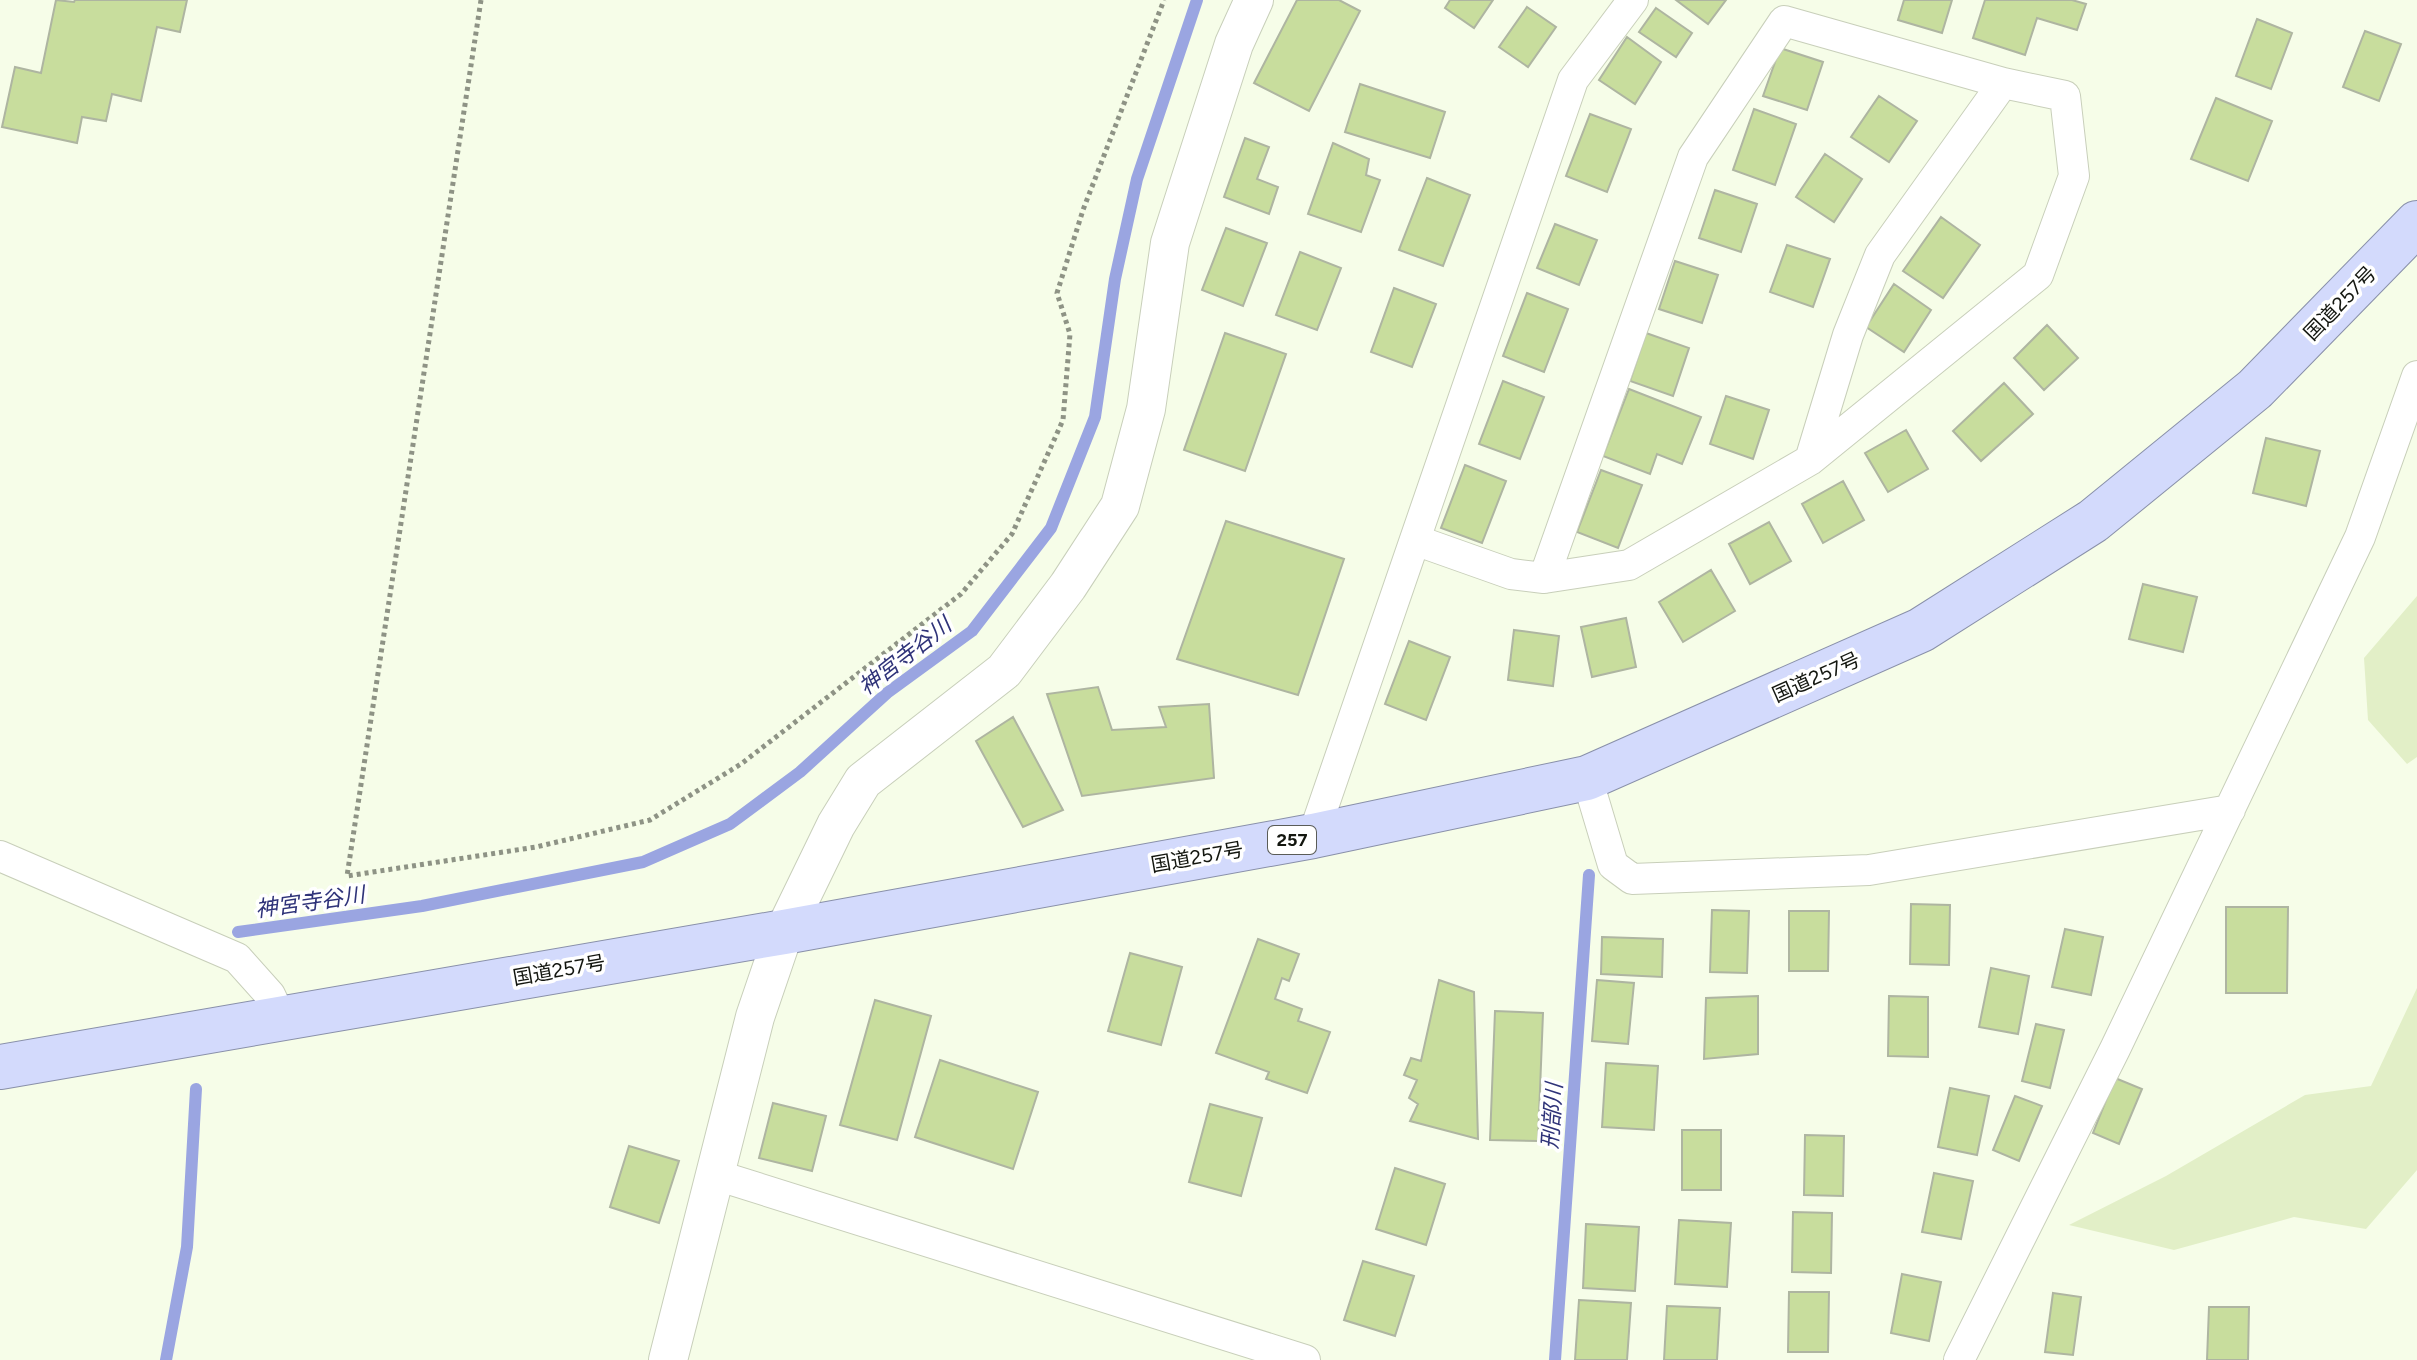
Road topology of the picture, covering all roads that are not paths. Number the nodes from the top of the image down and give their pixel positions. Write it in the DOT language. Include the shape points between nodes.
graph roads {
  1 [pos="1254,0"];
  2 [pos="1633,0"];
  3 [pos="2003,83"];
  4 [pos="2416,227"];
  5 [pos="2417,376"];
  6 [pos="1810,460"];
  7 [pos="1415,540"];
  8 [pos="1544,578"];
  9 [pos="1587,778"];
  10 [pos="2230,810"];
  11 [pos="1313,836"];
  12 [pos="0,856"];
  13 [pos="784,932"];
  14 [pos="281,1018"];
  15 [pos="0,1067"];
  16 [pos="716,1175"];
  17 [pos="1273,1356"];
  18 [pos="668,1360"];
  19 [pos="1305,1360"];
  20 [pos="1959,1360"];
  1 -- 13 [label="street" via="1234,44 1170,243 1146,409 1120,506 1004,671 863,781"];
  2 -- 7 [label="street" via="1573,80"];
  3 -- 6 [label="street" via="1880,255 1848,335"];
  3 -- 6 [label="street" via="2065,96 2074,176 2038,275"];
  3 -- 8 [label="street" via="1784,21 1693,157"];
  4 -- 9 [label="highway, 国道257号 / 257" via="2255,389 2093,521 1921,630"];
  5 -- 10 [label="street" via="2360,537"];
  6 -- 8 [label="street" via="1629,565"];
  7 -- 8 [label="street" via="1511,574"];
  7 -- 11 [label="street"];
  9 -- 10 [label="street" via="1613,865 1632,879 1869,870"];
  9 -- 11 [label="highway, 国道257号 / 257"];
  10 -- 20 [label="street"];
  11 -- 13 [label="highway, 国道257号 / 257"];
  12 -- 14 [label="street" via="237,958 270,995"];
  13 -- 14 [label="highway, 国道257号 / 257"];
  13 -- 16 [label="street" via="755,1017"];
  14 -- 15 [label="highway, 国道257号 / 257"];
  16 -- 17 [label="street"];
  16 -- 18 [label="street"];
  17 -- 19 [label="street"];
}
